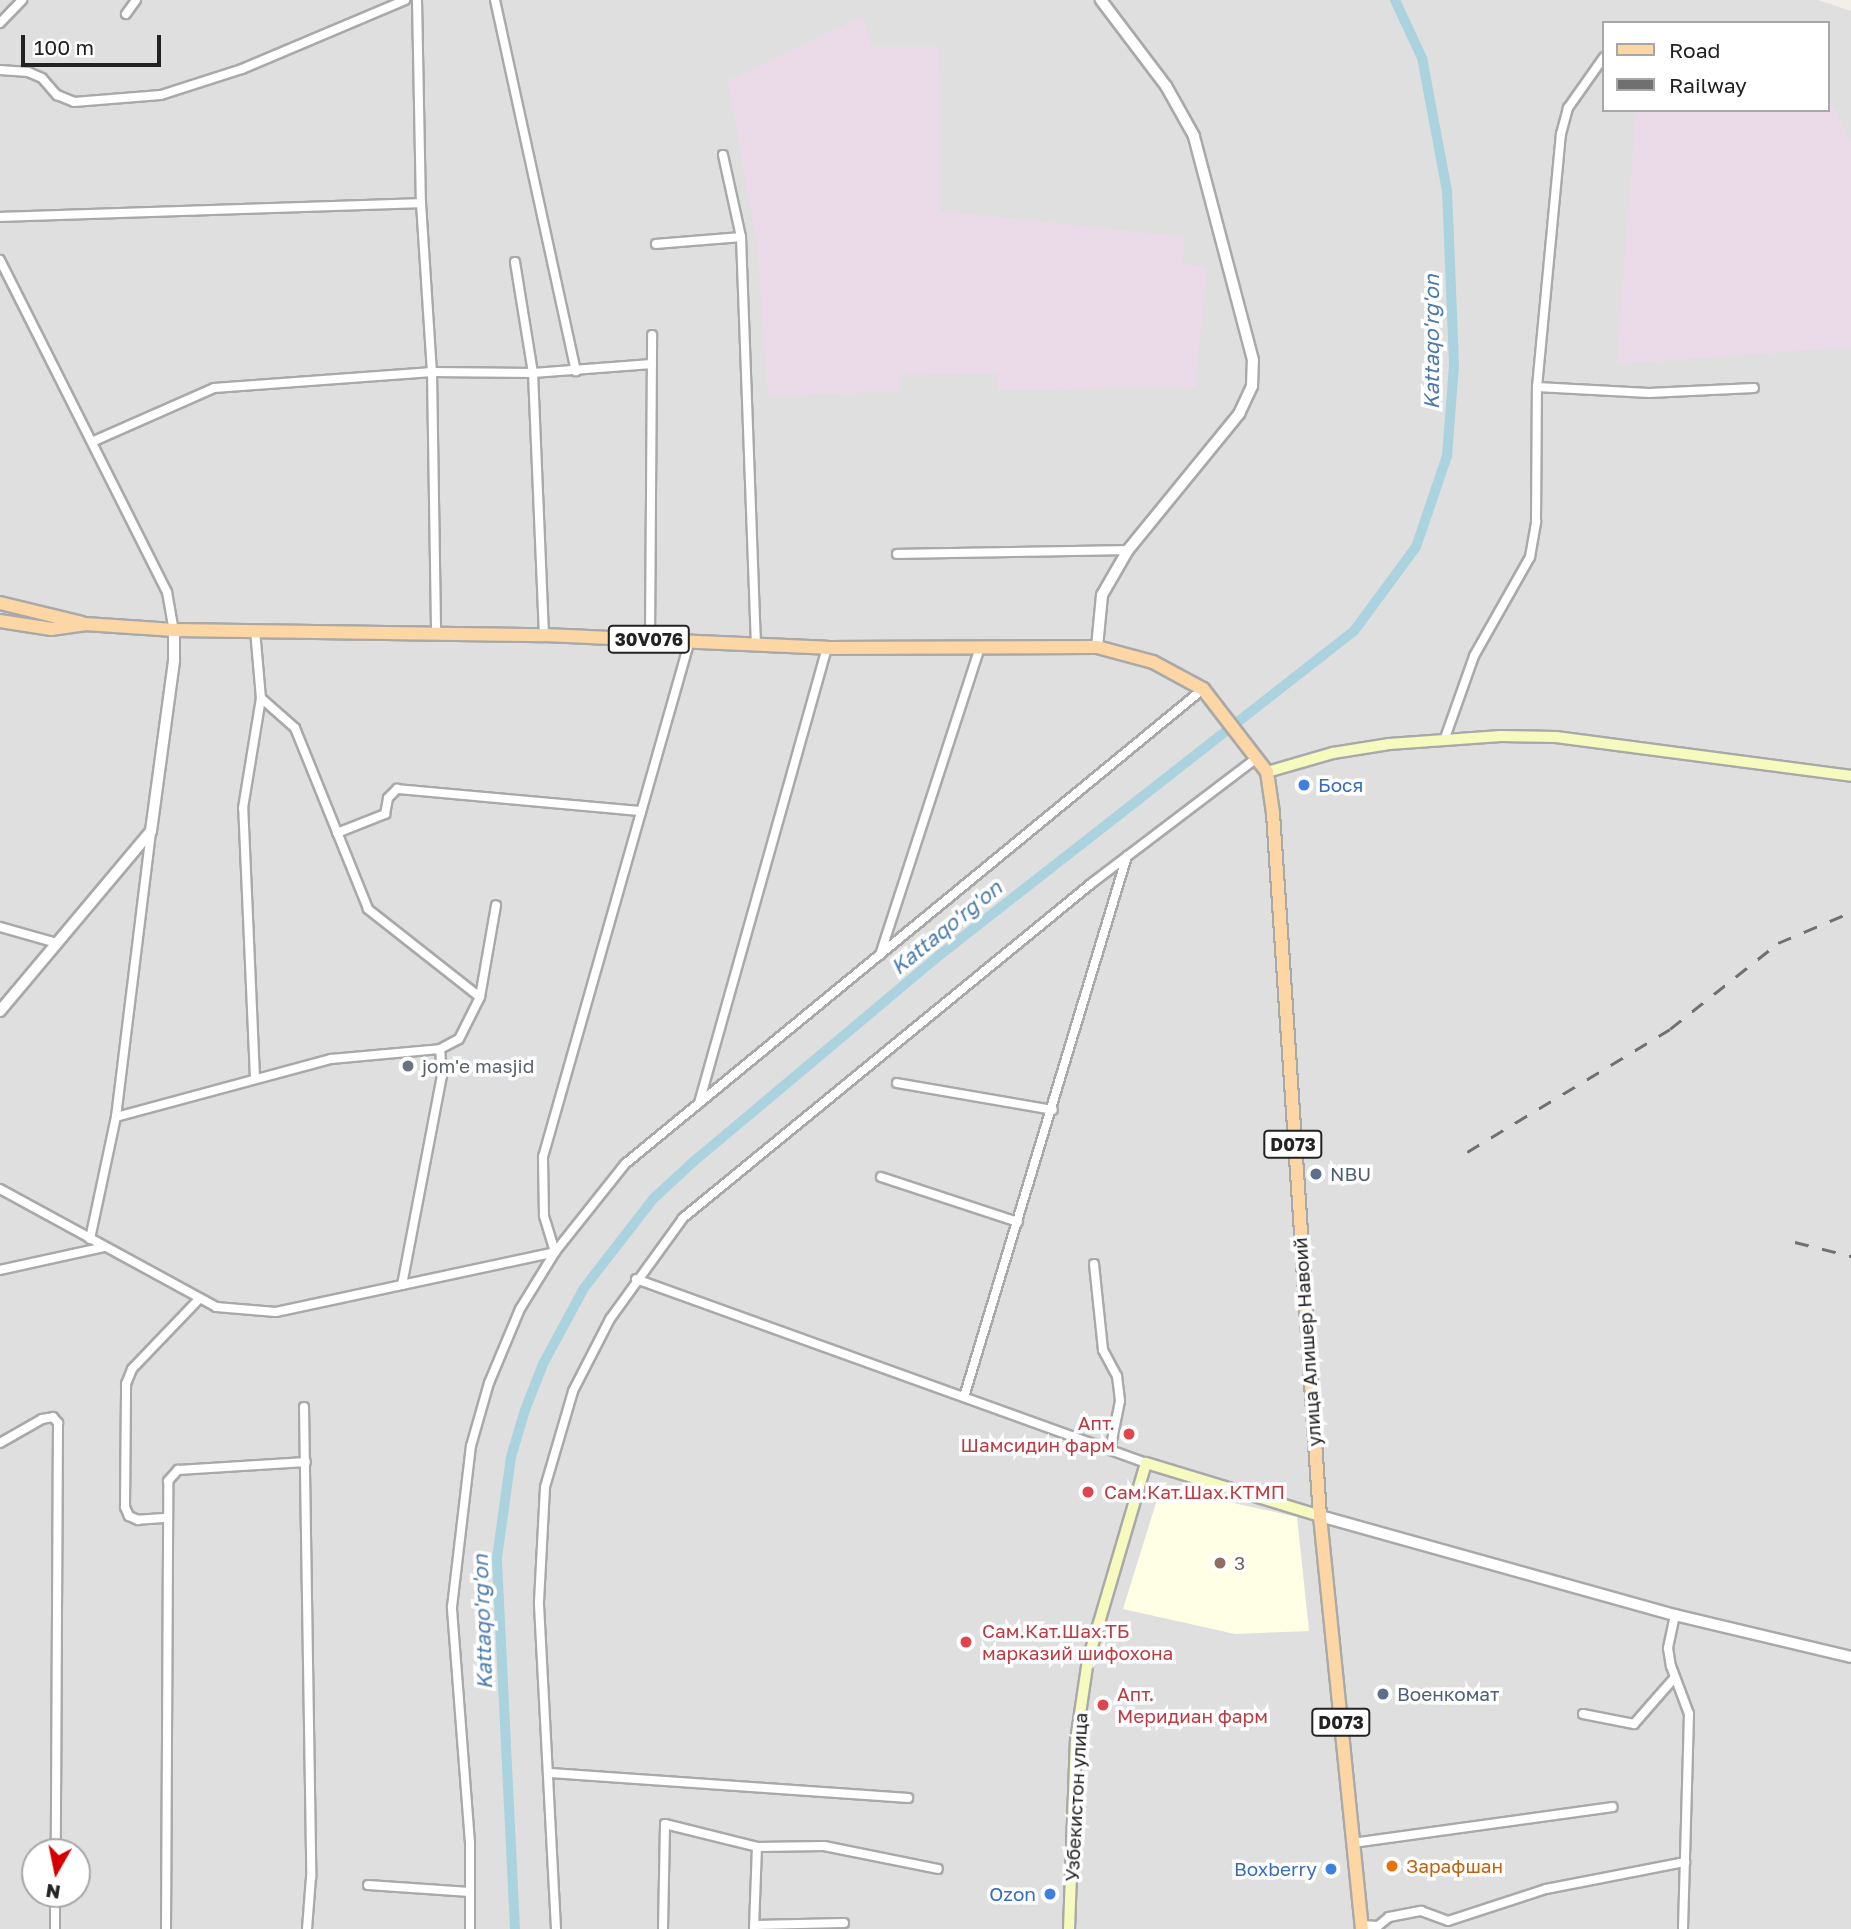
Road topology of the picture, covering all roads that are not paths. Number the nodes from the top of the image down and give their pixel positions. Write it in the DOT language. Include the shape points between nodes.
graph roads {
  1 [pos="22,0"];
  2 [pos="136,0"];
  3 [pos="405,0"];
  4 [pos="417,0"];
  5 [pos="495,0"];
  6 [pos="1101,0"];
  7 [pos="126,15"];
  8 [pos="0,23"];
  9 [pos="1602,60"];
  10 [pos="0,70"];
  11 [pos="723,155"];
  12 [pos="421,203"];
  13 [pos="0,217"];
  14 [pos="741,237"];
  15 [pos="656,244"];
  16 [pos="0,260"];
  17 [pos="515,262"];
  18 [pos="652,335"];
  19 [pos="652,364"];
  20 [pos="576,371"];
  21 [pos="432,372"];
  22 [pos="533,373"];
  23 [pos="1537,387"];
  24 [pos="1754,388"];
  25 [pos="94,441"];
  26 [pos="1128,550"];
  27 [pos="897,554"];
  28 [pos="0,603"];
  29 [pos="0,621"];
  30 [pos="85,624"];
  31 [pos="174,630"];
  32 [pos="255,630"];
  33 [pos="436,634"];
  34 [pos="544,635"];
  35 [pos="650,639"];
  36 [pos="690,640"];
  37 [pos="756,644"];
  38 [pos="981,647"];
  39 [pos="1097,647"];
  40 [pos="827,648"];
  41 [pos="1203,690"];
  42 [pos="261,698"];
  43 [pos="1445,738"];
  44 [pos="1258,757"];
  45 [pos="1268,772"];
  46 [pos="1851,776"];
  47 [pos="641,811"];
  48 [pos="151,831"];
  49 [pos="337,833"];
  50 [pos="1127,856"];
  51 [pos="496,905"];
  52 [pos="0,926"];
  53 [pos="57,943"];
  54 [pos="880,956"];
  55 [pos="480,997"];
  56 [pos="0,1011"];
  57 [pos="440,1049"];
  58 [pos="255,1078"];
  59 [pos="897,1083"];
  60 [pos="699,1103"];
  61 [pos="1053,1110"];
  62 [pos="116,1117"];
  63 [pos="881,1177"];
  64 [pos="0,1189"];
  65 [pos="1018,1222"];
  66 [pos="90,1239"];
  67 [pos="105,1247"];
  68 [pos="555,1252"];
  69 [pos="1094,1264"];
  70 [pos="0,1270"];
  71 [pos="636,1279"];
  72 [pos="402,1285"];
  73 [pos="200,1298"];
  74 [pos="964,1397"];
  75 [pos="304,1407"];
  76 [pos="0,1443"];
  77 [pos="1110,1450"];
  78 [pos="306,1462"];
  79 [pos="1146,1463"];
  80 [pos="1320,1516"];
  81 [pos="164,1518"];
  82 [pos="1675,1615"];
  83 [pos="1851,1657"];
  84 [pos="1675,1677"];
  85 [pos="1583,1714"];
  86 [pos="551,1773"];
  87 [pos="908,1798"];
  88 [pos="1613,1807"];
  89 [pos="56,1838"];
  90 [pos="1353,1843"];
  91 [pos="757,1847"];
  92 [pos="1685,1862"];
  93 [pos="938,1869"];
  94 [pos="368,1885"];
  95 [pos="470,1892"];
  96 [pos="55,1908"];
  97 [pos="845,1923"];
  98 [pos="754,1927"];
  99 [pos="1362,1927"];
  100 [pos="55,1929"];
  101 [pos="166,1929"];
  102 [pos="307,1929"];
  103 [pos="470,1929"];
  104 [pos="556,1929"];
  105 [pos="663,1929"];
  106 [pos="1069,1929"];
  107 [pos="1683,1929"];
  1 -- 8 [label="street"];
  2 -- 7 [label="street"];
  3 -- 10 [label="street" via="242,69 161,95 74,102 57,95 42,78"];
  4 -- 12 [label="street"];
  5 -- 20 [label="street"];
  6 -- 26 [label="street" via="1166,86 1194,136 1253,360 1252,386 1238,414"];
  9 -- 23 [label="street" via="1568,108 1561,134"];
  11 -- 14 [label="street"];
  12 -- 13 [label="street"];
  12 -- 21 [label="street"];
  14 -- 15 [label="street"];
  14 -- 37 [label="street"];
  16 -- 25 [label="street"];
  17 -- 22 [label="street"];
  18 -- 19 [label="street"];
  19 -- 20 [label="street"];
  19 -- 35 [label="street"];
  20 -- 22 [label="street"];
  21 -- 22 [label="street"];
  21 -- 25 [label="street" via="214,388"];
  21 -- 33 [label="street"];
  22 -- 34 [label="street"];
  23 -- 24 [label="street" via="1649,393"];
  23 -- 43 [label="street" via="1536,522 1530,557 1474,656"];
  25 -- 31 [label="street" via="167,592"];
  26 -- 27 [label="street"];
  26 -- 39 [label="street" via="1102,596"];
  28 -- 30 [label="main road, 30V076"];
  29 -- 30 [label="main road, 30V076" via="51,629"];
  30 -- 31 [label="main road, 30V076"];
  31 -- 32 [label="main road, 30V076"];
  31 -- 48 [label="street"];
  32 -- 33 [label="main road, 30V076"];
  32 -- 42 [label="street"];
  33 -- 34 [label="main road, 30V076"];
  34 -- 35 [label="main road, 30V076"];
  35 -- 36 [label="main road, 30V076"];
  36 -- 37 [label="main road, 30V076"];
  36 -- 47 [label="street"];
  37 -- 40 [label="main road, 30V076"];
  38 -- 39 [label="main road, 30V076"];
  38 -- 40 [label="main road, 30V076"];
  38 -- 54 [label="street"];
  39 -- 41 [label="main road, 30V076" via="1153,662"];
  40 -- 60 [label="street"];
  41 -- 44 [label="main road, 30V076"];
  41 -- 54 [label="street"];
  42 -- 49 [label="street" via="295,728"];
  42 -- 58 [label="street" via="243,808"];
  43 -- 45 [label="main road" via="1333,753"];
  43 -- 46 [label="main road" via="1556,737"];
  44 -- 45 [label="main road, улица Алишер Навоий / 30V076"];
  44 -- 50 [label="street"];
  45 -- 80 [label="main road, улица Алишер Навоий / D073"];
  47 -- 49 [label="street" via="397,789 388,798 385,814"];
  47 -- 68 [label="street" via="543,1157 544,1216"];
  48 -- 53 [label="street"];
  48 -- 62 [label="street"];
  49 -- 55 [label="street" via="368,909 377,920"];
  50 -- 61 [label="street"];
  50 -- 71 [label="street" via="683,1218"];
  51 -- 55 [label="street"];
  52 -- 53 [label="street"];
  53 -- 56 [label="street"];
  54 -- 60 [label="street"];
  55 -- 57 [label="street" via="459,1039"];
  57 -- 58 [label="street" via="331,1059"];
  57 -- 72 [label="street" via="442,1076"];
  58 -- 62 [label="street"];
  59 -- 61 [label="street"];
  60 -- 68 [label="street" via="625,1164"];
  61 -- 65 [label="street"];
  62 -- 66 [label="street"];
  63 -- 65 [label="street"];
  64 -- 66 [label="street"];
  65 -- 74 [label="street"];
  66 -- 67 [label="street"];
  67 -- 70 [label="street"];
  67 -- 73 [label="street"];
  68 -- 72 [label="street"];
  68 -- 95 [label="street" via="520,1309 489,1383 471,1446 452,1607"];
  69 -- 77 [label="street" via="1103,1350 1117,1376 1120,1401"];
  71 -- 74 [label="street"];
  71 -- 86 [label="street" via="573,1391 545,1487 539,1602"];
  72 -- 73 [label="street" via="276,1312 216,1307"];
  73 -- 81 [label="street" via="132,1369 126,1384 125,1507 128,1516 138,1520"];
  74 -- 77 [label="street"];
  75 -- 78 [label="street"];
  76 -- 89 [label="street" via="42,1419 53,1417 58,1423"];
  77 -- 79 [label="street"];
  78 -- 81 [label="street" via="177,1470 168,1481"];
  78 -- 102 [label="street" via="311,1877"];
  79 -- 80 [label="main road"];
  79 -- 106 [label="main road, Узбекистон улица" via="1088,1660 1076,1741"];
  80 -- 82 [label="street"];
  80 -- 90 [label="main road, улица Алишер Навоий / D073"];
  81 -- 101 [label="street"];
  82 -- 83 [label="street"];
  82 -- 84 [label="street" via="1668,1648"];
  84 -- 85 [label="street" via="1634,1724"];
  84 -- 92 [label="street" via="1689,1714"];
  86 -- 87 [label="street"];
  86 -- 104 [label="street"];
  88 -- 90 [label="street"];
  90 -- 99 [label="main road, улица Алишер Навоий / D073"];
  91 -- 93 [label="street" via="824,1846"];
  91 -- 98 [label="street"];
  91 -- 105 [label="street" via="665,1824"];
  92 -- 99 [label="street" via="1546,1889 1448,1921 1422,1911"];
  92 -- 107 [label="street"];
  94 -- 95 [label="street"];
  95 -- 103 [label="street"];
  96 -- 100 [label="street"];
  97 -- 98 [label="street"];
}
